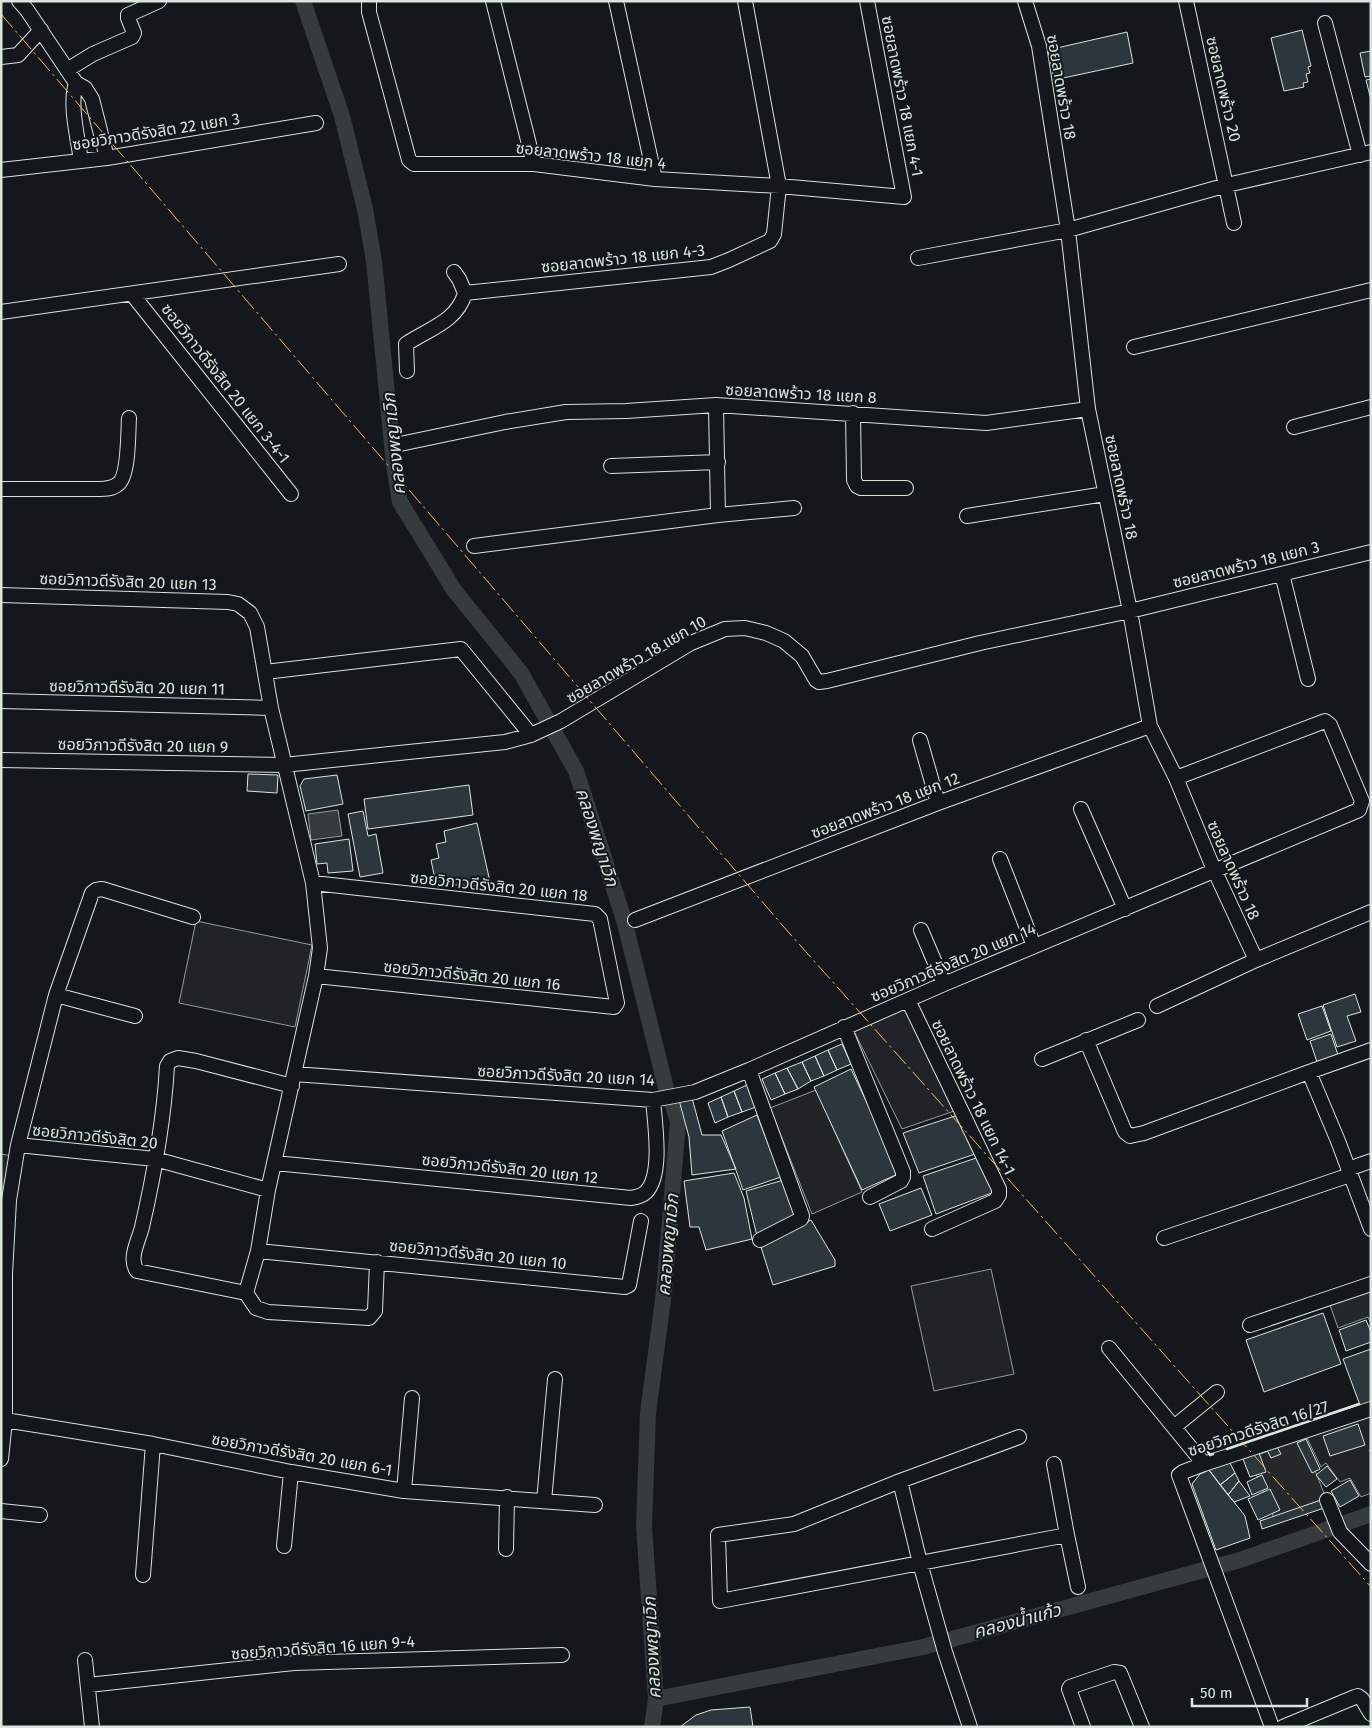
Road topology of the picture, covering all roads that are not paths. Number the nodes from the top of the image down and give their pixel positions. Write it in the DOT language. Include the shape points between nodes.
graph roads {
  1 [pos="19,1"];
  2 [pos="159,1"];
  3 [pos="369,1"];
  4 [pos="493,1"];
  5 [pos="616,1"];
  6 [pos="745,1"];
  7 [pos="867,1"];
  8 [pos="1025,1"];
  9 [pos="1186,1"];
  10 [pos="1325,23"];
  11 [pos="41,30"];
  12 [pos="1,57"];
  13 [pos="67,70"];
  14 [pos="76,83"];
  15 [pos="316,123"];
  16 [pos="1365,153"];
  17 [pos="107,158"];
  18 [pos="81,161"];
  19 [pos="534,164"];
  20 [pos="1,170"];
  21 [pos="655,180"];
  22 [pos="1227,185"];
  23 [pos="779,186"];
  24 [pos="904,197"];
  25 [pos="1234,223"];
  26 [pos="1068,230"];
  27 [pos="918,258"];
  28 [pos="339,264"];
  29 [pos="454,272"];
  30 [pos="1371,290"];
  31 [pos="465,293"];
  32 [pos="132,294"];
  33 [pos="1,312"];
  34 [pos="1134,347"];
  35 [pos="408,371"];
  36 [pos="716,405"];
  37 [pos="1371,406"];
  38 [pos="1088,410"];
  39 [pos="853,414"];
  40 [pos="129,418"];
  41 [pos="1294,427"];
  42 [pos="400,444"];
  43 [pos="718,462"];
  44 [pos="611,466"];
  45 [pos="906,488"];
  46 [pos="1,489"];
  47 [pos="291,494"];
  48 [pos="1106,494"];
  49 [pos="794,508"];
  50 [pos="718,515"];
  51 [pos="967,516"];
  52 [pos="474,546"];
  53 [pos="1371,552"];
  54 [pos="1282,574"];
  55 [pos="1,595"];
  56 [pos="1130,611"];
  57 [pos="265,672"];
  58 [pos="1308,679"];
  59 [pos="1,701"];
  60 [pos="272,708"];
  61 [pos="1150,726"];
  62 [pos="531,735"];
  63 [pos="920,740"];
  64 [pos="1,760"];
  65 [pos="284,765"];
  66 [pos="1176,778"];
  67 [pos="938,803"];
  68 [pos="1081,809"];
  69 [pos="1000,859"];
  70 [pos="1215,870"];
  71 [pos="313,883"];
  72 [pos="1125,909"];
  73 [pos="1371,912"];
  74 [pos="193,918"];
  75 [pos="634,920"];
  76 [pos="921,930"];
  77 [pos="1034,946"];
  78 [pos="1256,960"];
  79 [pos="316,976"];
  80 [pos="944,984"];
  81 [pos="56,996"];
  82 [pos="616,998"];
  83 [pos="908,1000"];
  84 [pos="1157,1006"];
  85 [pos="135,1016"];
  86 [pos="1138,1020"];
  87 [pos="844,1027"];
  88 [pos="1086,1040"];
  89 [pos="1371,1050"];
  90 [pos="1042,1059"];
  91 [pos="749,1070"];
  92 [pos="1309,1072"];
  93 [pos="293,1080"];
  94 [pos="653,1100"];
  95 [pos="18,1146"];
  96 [pos="155,1159"];
  97 [pos="1371,1161"];
  98 [pos="275,1162"];
  99 [pos="1349,1172"];
  100 [pos="268,1190"];
  101 [pos="870,1197"];
  102 [pos="641,1221"];
  103 [pos="932,1229"];
  104 [pos="1371,1229"];
  105 [pos="1164,1238"];
  106 [pos="760,1240"];
  107 [pos="258,1251"];
  108 [pos="377,1262"];
  109 [pos="3,1274"];
  110 [pos="1371,1284"];
  111 [pos="246,1293"];
  112 [pos="1250,1325"];
  113 [pos="1109,1348"];
  114 [pos="555,1379"];
  115 [pos="1217,1392"];
  116 [pos="412,1398"];
  117 [pos="1371,1410"];
  118 [pos="5,1420"];
  119 [pos="1174,1427"];
  120 [pos="1019,1437"];
  121 [pos="153,1444"];
  122 [pos="1,1459"];
  123 [pos="1054,1464"];
  124 [pos="1204,1464"];
  125 [pos="291,1472"];
  126 [pos="900,1481"];
  127 [pos="404,1491"];
  128 [pos="506,1497"];
  129 [pos="544,1500"];
  130 [pos="1327,1500"];
  131 [pos="595,1505"];
  132 [pos="1,1511"];
  133 [pos="40,1515"];
  134 [pos="1068,1535"];
  135 [pos="284,1546"];
  136 [pos="506,1549"];
  137 [pos="920,1564"];
  138 [pos="1371,1564"];
  139 [pos="144,1575"];
  140 [pos="1078,1587"];
  141 [pos="562,1655"];
  142 [pos="84,1660"];
  143 [pos="88,1685"];
  144 [pos="1371,1714"];
  145 [pos="92,1727"];
  146 [pos="970,1727"];
  147 [pos="1084,1727"];
  148 [pos="1142,1727"];
  149 [pos="1272,1727"];
  150 [pos="1283,1727"];
  1 -- 11 [label="street"];
  2 -- 13 [label="street" via="128,15 134,33 132,37"];
  3 -- 19 [label="street, ซอยลาดพร้าว 18 แยก 4" via="369,12 410,162"];
  4 -- 19 [label="street"];
  5 -- 21 [label="street"];
  6 -- 23 [label="street, ซอยลาดพร้าว 18 แยก 4-3"];
  7 -- 24 [label="street, ซอยลาดพร้าว 18 แยก 4-1"];
  8 -- 26 [label="street, ซอยลาดพร้าว 18" via="1039,46"];
  9 -- 22 [label="street, ซอยลาดพร้าว 20"];
  10 -- 16 [label="street"];
  11 -- 12 [label="street" via="18,55"];
  11 -- 13 [label="street"];
  13 -- 14 [label="street"];
  14 -- 17 [label="street" via="85,88 92,99"];
  14 -- 18 [label="street" via="73,105"];
  15 -- 17 [label="street, ซอยวิภาวดีรังสิต 22 แยก 3"];
  16 -- 22 [label="street"];
  17 -- 18 [label="street, ซอยวิภาวดีรังสิต 22 แยก 3"];
  18 -- 20 [label="street, ซอยวิภาวดีรังสิต 22 แยก 3"];
  19 -- 21 [label="street, ซอยลาดพร้าว 18 แยก 4"];
  21 -- 23 [label="street, ซอยลาดพร้าว 18 แยก 4"];
  22 -- 25 [label="street, ซอยลาดพร้าว 20"];
  22 -- 26 [label="street"];
  23 -- 24 [label="street, ซอยลาดพร้าว 18 แยก 4"];
  23 -- 31 [label="street, ซอยลาดพร้าว 18 แยก 4-3" via="774,234 770,241 721,264"];
  26 -- 27 [label="street"];
  26 -- 38 [label="street, ซอยลาดพร้าว 18"];
  28 -- 32 [label="street, ซอยวิภาวดีรังสิต 20 แยก 3-4-1"];
  29 -- 31 [label="street"];
  30 -- 34 [label="street"];
  31 -- 35 [label="street" via="462,302 437,328 406,344"];
  32 -- 33 [label="street, ซอยวิภาวดีรังสิต 20 แยก 3-4-1"];
  32 -- 47 [label="street, ซอยวิภาวดีรังสิต 20 แยก 3-4-1"];
  36 -- 39 [label="street, ซอยลาดพร้าว 18 แยก 8"];
  36 -- 42 [label="street" via="566,412"];
  36 -- 43 [label="street, ซอยลาดพร้าว 18 แยก 8"];
  37 -- 41 [label="street"];
  38 -- 39 [label="street, ซอยลาดพร้าว 18 แยก 8" via="986,423"];
  38 -- 48 [label="street, ซอยลาดพร้าว 18"];
  39 -- 45 [label="street" via="856,484 861,488"];
  40 -- 46 [label="street" via="125,468 119,484 98,489"];
  43 -- 44 [label="street"];
  43 -- 50 [label="street, ซอยลาดพร้าว 18 แยก 8"];
  48 -- 51 [label="street"];
  48 -- 56 [label="street, ซอยลาดพร้าว 18"];
  49 -- 50 [label="street"];
  50 -- 52 [label="street"];
  53 -- 54 [label="street, ซอยลาดพร้าว 18 แยก 3"];
  54 -- 56 [label="street, ซอยลาดพร้าว 18 แยก 3"];
  54 -- 58 [label="street"];
  55 -- 57 [label="street, ซอยวิภาวดีรังสิต 20 แยก 13" via="238,604 250,613 257,627"];
  56 -- 61 [label="street, ซอยลาดพร้าว 18"];
  56 -- 62 [label="street, ซอยลาดพร้าว 18 แยก 10" via="819,682 802,656 784,641 745,628 725,629 691,643 561,721"];
  57 -- 60 [label="street"];
  57 -- 62 [label="street" via="461,649"];
  59 -- 60 [label="street, ซอยวิภาวดีรังสิต 20 แยก 11"];
  60 -- 65 [label="street"];
  61 -- 66 [label="street, ซอยลาดพร้าว 18"];
  61 -- 67 [label="street, ซอยลาดพร้าว 18 แยก 12"];
  62 -- 65 [label="street, ซอยลาดพร้าว 18 แยก 10" via="505,742"];
  63 -- 67 [label="street"];
  64 -- 65 [label="street, ซอยวิภาวดีรังสิต 20 แยก 9"];
  65 -- 71 [label="street"];
  66 -- 70 [label="street, ซอยลาดพร้าว 18"];
  66 -- 70 [label="street, ซอยวิภาวดีรังสิต 20 แยก 14" via="1320,722 1330,725 1362,801 1358,810"];
  67 -- 75 [label="street, ซอยลาดพร้าว 18 แยก 12"];
  68 -- 72 [label="street"];
  69 -- 77 [label="street"];
  70 -- 72 [label="street, ซอยวิภาวดีรังสิต 20 แยก 14"];
  70 -- 78 [label="street, ซอยลาดพร้าว 18"];
  71 -- 79 [label="street" via="320,948"];
  71 -- 82 [label="street, ซอยวิภาวดีรังสิต 20 แยก 18" via="595,914 600,919"];
  72 -- 77 [label="street, ซอยวิภาวดีรังสิต 20 แยก 14"];
  73 -- 78 [label="street"];
  74 -- 81 [label="street" via="102,889 96,890 90,897"];
  76 -- 80 [label="street"];
  77 -- 80 [label="street, ซอยวิภาวดีรังสิต 20 แยก 14"];
  78 -- 84 [label="street"];
  79 -- 82 [label="street, ซอยวิภาวดีรังสิต 20 แยก 16" via="614,1007"];
  79 -- 93 [label="street"];
  80 -- 83 [label="street, ซอยวิภาวดีรังสิต 20 แยก 14"];
  81 -- 85 [label="street"];
  81 -- 95 [label="street"];
  83 -- 87 [label="street, ซอยวิภาวดีรังสิต 20 แยก 14"];
  83 -- 103 [label="street, ซอยลาดพร้าว 18 แยก 14-1" via="999,1189 994,1201"];
  86 -- 88 [label="street"];
  87 -- 91 [label="street, ซอยวิภาวดีรังสิต 20 แยก 14"];
  87 -- 101 [label="street" via="903,1172 901,1181"];
  88 -- 90 [label="street"];
  88 -- 92 [label="street" via="1125,1132 1130,1136"];
  89 -- 92 [label="street"];
  91 -- 94 [label="street, ซอยวิภาวดีรังสิต 20 แยก 14" via="695,1092"];
  91 -- 106 [label="street" via="802,1216 801,1220"];
  92 -- 99 [label="street"];
  93 -- 94 [label="street, ซอยวิภาวดีรังสิต 20 แยก 14"];
  93 -- 96 [label="street, ซอยวิภาวดีรังสิต 20 แยก 14" via="178,1058 170,1060"];
  93 -- 98 [label="street"];
  94 -- 98 [label="street, ซอยวิภาวดีรังสิต 20 แยก 12" via="656,1167 652,1183 644,1194 631,1198"];
  95 -- 96 [label="street, ซอยวิภาวดีรังสิต 20"];
  95 -- 109 [label="street, ซอยวิภาวดีรังสิต 20" via="9,1200"];
  96 -- 100 [label="street, ซอยวิภาวดีรังสิต 20"];
  96 -- 111 [label="street" via="134,1267 137,1271"];
  97 -- 99 [label="street"];
  98 -- 100 [label="street"];
  99 -- 104 [label="street"];
  99 -- 105 [label="street"];
  100 -- 107 [label="street"];
  102 -- 108 [label="street, ซอยวิภาวดีรังสิต 20 แยก 10" via="629,1284 625,1287"];
  107 -- 108 [label="street, ซอยวิภาวดีรังสิต 20 แยก 10"];
  107 -- 111 [label="street"];
  108 -- 111 [label="street" via="375,1311 368,1318 268,1312 256,1308"];
  109 -- 118 [label="street, ซอยวิภาวดีรังสิต 20"];
  110 -- 112 [label="street"];
  113 -- 119 [label="street"];
  114 -- 129 [label="street"];
  115 -- 119 [label="street"];
  116 -- 127 [label="street"];
  117 -- 124 [label="street, ซอยวิภาวดีรังสิต 16/27"];
  118 -- 121 [label="street, ซอยวิภาวดีรังสิต 20 แยก 6-1"];
  118 -- 122 [label="street, ซอยวิภาวดีรังสิต 20"];
  119 -- 124 [label="street"];
  120 -- 126 [label="street"];
  121 -- 125 [label="street, ซอยวิภาวดีรังสิต 20 แยก 6-1"];
  121 -- 139 [label="street"];
  123 -- 134 [label="street"];
  124 -- 149 [label="street, ซอยวิภาวดีรังสิต 16/27" via="1183,1472 1180,1478"];
  125 -- 127 [label="street, ซอยวิภาวดีรังสิต 20 แยก 6-1"];
  125 -- 135 [label="street"];
  126 -- 137 [label="street"];
  126 -- 137 [label="street" via="794,1524 718,1535 720,1601"];
  127 -- 128 [label="street, ซอยวิภาวดีรังสิต 20 แยก 6-1"];
  128 -- 129 [label="street, ซอยวิภาวดีรังสิต 20 แยก 6-1"];
  128 -- 136 [label="street"];
  129 -- 131 [label="street, ซอยวิภาวดีรังสิต 20 แยก 6-1"];
  130 -- 138 [label="street" via="1337,1525"];
  132 -- 133 [label="street"];
  134 -- 137 [label="street"];
  134 -- 140 [label="street"];
  137 -- 146 [label="street"];
  141 -- 143 [label="street, ซอยวิภาวดีรังสิต 16 แยก 9-4" via="294,1663"];
  142 -- 143 [label="street"];
  143 -- 145 [label="street"];
  144 -- 150 [label="street" via="1358,1696"];
  147 -- 148 [label="street" via="1070,1687 1114,1672 1120,1673"];
}
